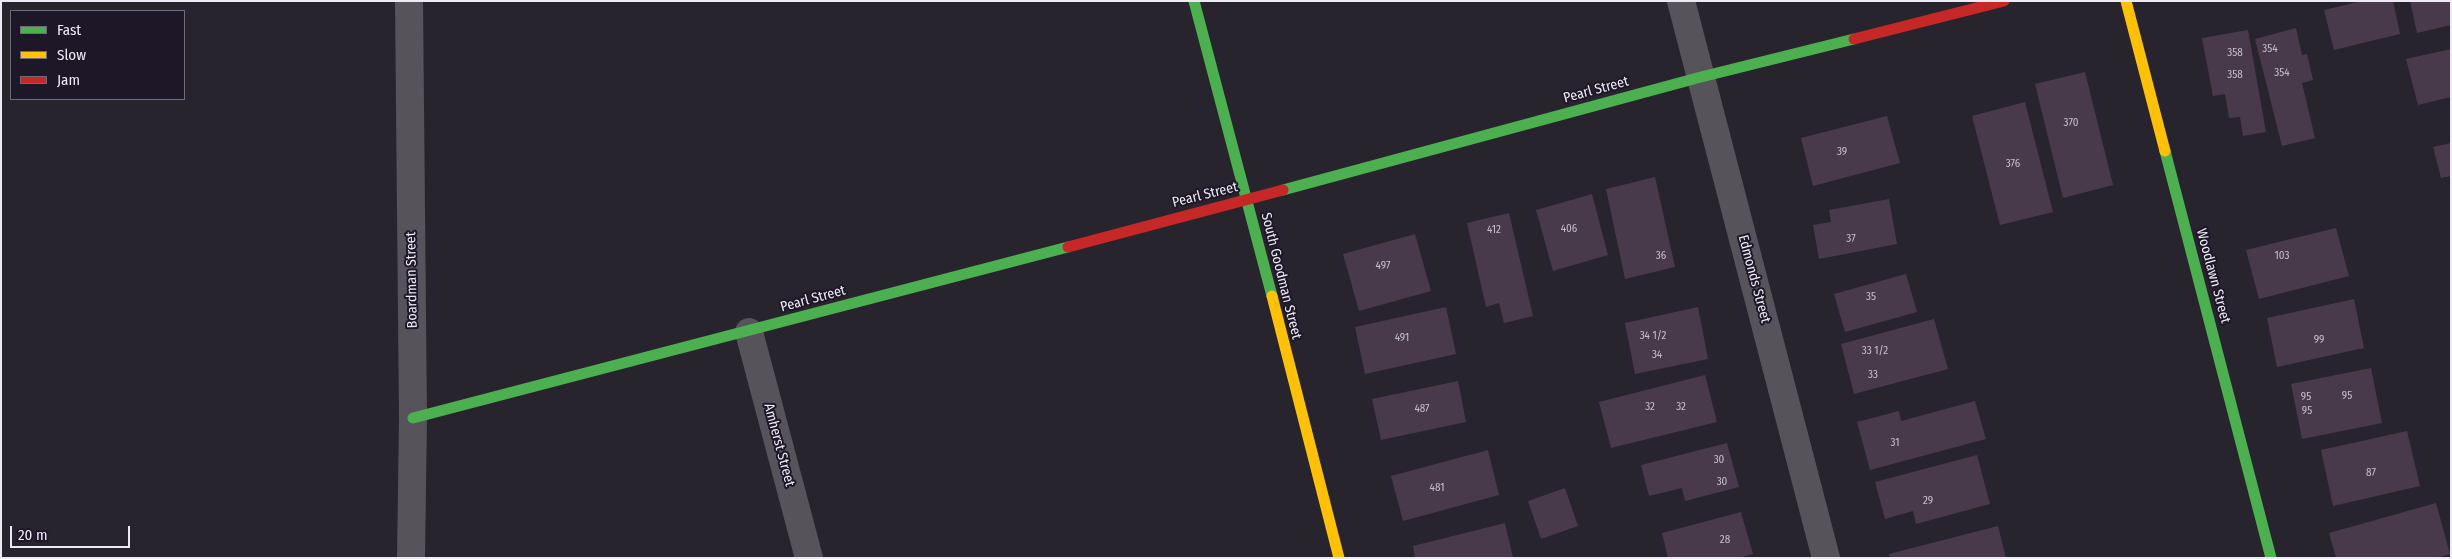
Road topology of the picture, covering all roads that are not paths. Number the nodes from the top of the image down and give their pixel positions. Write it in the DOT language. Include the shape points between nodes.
graph roads {
  1 [pos="410,1"];
  2 [pos="1194,1"];
  3 [pos="1681,1"];
  4 [pos="2004,1"];
  5 [pos="2126,1"];
  6 [pos="1701,77"];
  7 [pos="1247,200"];
  8 [pos="748,332"];
  9 [pos="413,418"];
  10 [pos="411,558"];
  11 [pos="809,558"];
  12 [pos="1339,558"];
  13 [pos="1826,558"];
  14 [pos="2271,558"];
  1 -- 9 [label="street, Boardman Street"];
  2 -- 7 [label="street, South Goodman Street"];
  3 -- 6 [label="street, Edmonds Street"];
  4 -- 6 [label="street, Pearl Street"];
  5 -- 14 [label="street, Woodlawn Street"];
  6 -- 7 [label="street, Pearl Street"];
  6 -- 13 [label="street, Edmonds Street"];
  7 -- 8 [label="street, Pearl Street"];
  7 -- 12 [label="street, South Goodman Street"];
  8 -- 9 [label="street, Pearl Street"];
  8 -- 11 [label="street, Amherst Street"];
  9 -- 10 [label="street, Boardman Street"];
}
